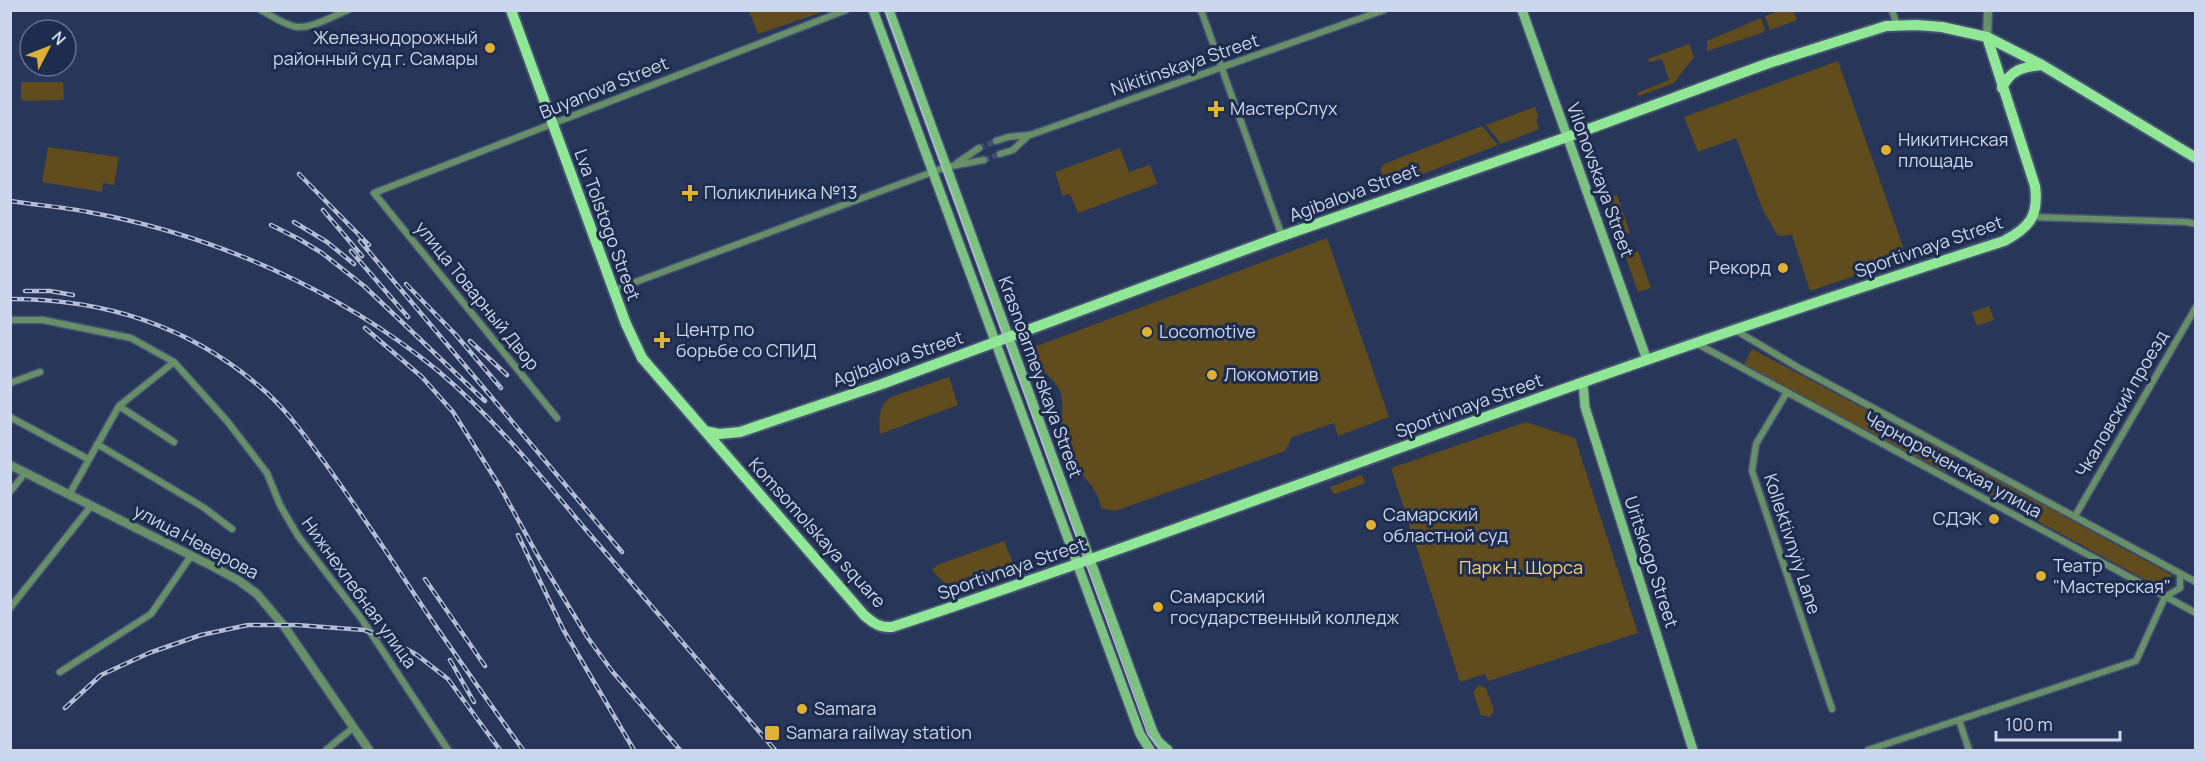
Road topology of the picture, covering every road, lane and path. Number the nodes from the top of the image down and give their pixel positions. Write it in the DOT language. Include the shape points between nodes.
graph roads {
  1 [pos="261,10"];
  2 [pos="273,10"];
  3 [pos="348,10"];
  4 [pos="511,10"];
  5 [pos="846,10"];
  6 [pos="873,10"];
  7 [pos="889,10"];
  8 [pos="1201,10"];
  9 [pos="1384,10"];
  10 [pos="1522,10"];
  11 [pos="1892,10"];
  12 [pos="1988,10"];
  13 [pos="276,19"];
  14 [pos="1897,25"];
  15 [pos="1987,37"];
  16 [pos="2042,65"];
  17 [pos="1222,68"];
  18 [pos="2002,88"];
  19 [pos="553,125"];
  20 [pos="1030,135"];
  21 [pos="1567,137"];
  22 [pos="996,141"];
  23 [pos="979,148"];
  24 [pos="1000,154"];
  25 [pos="2196,159"];
  26 [pos="984,160"];
  27 [pos="950,166"];
  28 [pos="933,173"];
  29 [pos="374,193"];
  30 [pos="2033,217"];
  31 [pos="2196,224"];
  32 [pos="1282,236"];
  33 [pos="614,290"];
  34 [pos="2196,307"];
  35 [pos="10,320"];
  36 [pos="1734,330"];
  37 [pos="1008,337"];
  38 [pos="994,342"];
  39 [pos="1695,343"];
  40 [pos="1647,360"];
  41 [pos="174,362"];
  42 [pos="40,372"];
  43 [pos="10,383"];
  44 [pos="1582,383"];
  45 [pos="1787,392"];
  46 [pos="119,406"];
  47 [pos="10,417"];
  48 [pos="557,418"];
  49 [pos="705,431"];
  50 [pos="740,432"];
  51 [pos="174,442"];
  52 [pos="97,444"];
  53 [pos="88,459"];
  54 [pos="732,463"];
  55 [pos="10,465"];
  56 [pos="25,473"];
  57 [pos="10,492"];
  58 [pos="69,495"];
  59 [pos="91,506"];
  60 [pos="2075,516"];
  61 [pos="232,529"];
  62 [pos="190,556"];
  63 [pos="1090,559"];
  64 [pos="1077,564"];
  65 [pos="2180,574"];
  66 [pos="2196,582"];
  67 [pos="2165,597"];
  68 [pos="10,608"];
  69 [pos="2196,613"];
  70 [pos="912,621"];
  71 [pos="60,672"];
  72 [pos="1832,709"];
  73 [pos="1959,720"];
  74 [pos="354,727"];
  75 [pos="326,750"];
  76 [pos="369,750"];
  77 [pos="448,750"];
  78 [pos="1150,750"];
  79 [pos="1168,750"];
  80 [pos="1693,750"];
  81 [pos="1868,750"];
  82 [pos="1969,750"];
  1 -- 13 [label="street"];
  2 -- 13 [label="street"];
  3 -- 13 [label="street" via="308,26 297,27"];
  4 -- 19 [label="main road, Lva Tolstogo Street"];
  5 -- 19 [label="street, Buyanova Street"];
  6 -- 28 [label="main road, Krasnoarmeyskaya Street"];
  7 -- 27 [label="main road, Krasnoarmeyskaya Street"];
  8 -- 17 [label="street"];
  9 -- 17 [label="street, Nikitinskaya Street"];
  10 -- 21 [label="main road, Vilonovskaya Street"];
  11 -- 14 [label="street"];
  12 -- 15 [label="street"];
  14 -- 15 [label="main road, Agibalova Street" via="1942,27"];
  14 -- 21 [label="main road, Agibalova Street" via="1769,63"];
  15 -- 16 [label="main road, Agibalova Street"];
  15 -- 18 [label="main road"];
  16 -- 18 [label="main road" via="2018,69"];
  16 -- 25 [label="main road, Agibalova Street"];
  17 -- 20 [label="street, Nikitinskaya Street"];
  17 -- 32 [label="street"];
  18 -- 30 [label="main road" via="2035,186"];
  19 -- 29 [label="street, Buyanova Street"];
  19 -- 33 [label="main road, Lva Tolstogo Street"];
  20 -- 22 [label="street"];
  20 -- 24 [label="street, Nikitinskaya Street" via="1013,150"];
  21 -- 32 [label="main road, Agibalova Street"];
  21 -- 40 [label="main road, Vilonovskaya Street"];
  23 -- 27 [label="street"];
  26 -- 27 [label="street"];
  27 -- 28 [label="street"];
  27 -- 37 [label="main road, Krasnoarmeyskaya Street"];
  28 -- 33 [label="street"];
  28 -- 38 [label="main road, Krasnoarmeyskaya Street"];
  29 -- 48 [label="street, улица Товарный Двор"];
  30 -- 31 [label="street"];
  30 -- 36 [label="main road, Sportivnaya Street" via="2004,241"];
  32 -- 37 [label="main road, Agibalova Street"];
  33 -- 49 [label="main road, Lva Tolstogo Street" via="642,358"];
  34 -- 60 [label="street, Чкаловский проезд"];
  35 -- 41 [label="street, Нижнехлебная улица" via="43,320 131,338"];
  36 -- 39 [label="main road, Sportivnaya Street"];
  36 -- 60 [label="street, Чернореченская улица"];
  37 -- 38 [label="main road, Agibalova Street"];
  37 -- 63 [label="main road, Krasnoarmeyskaya Street"];
  38 -- 50 [label="main road, Agibalova Street"];
  38 -- 64 [label="main road, Krasnoarmeyskaya Street"];
  39 -- 40 [label="main road, Sportivnaya Street"];
  39 -- 45 [label="street, Чернореченская улица"];
  40 -- 44 [label="main road, Sportivnaya Street"];
  41 -- 46 [label="street"];
  41 -- 77 [label="street, Нижнехлебная улица" via="227,421 267,474 298,536 361,618"];
  42 -- 43 [label="street"];
  44 -- 63 [label="main road, Sportivnaya Street"];
  44 -- 80 [label="main road, Uritskogo Street" via="1585,407"];
  45 -- 67 [label="street, Чернореченская улица"];
  45 -- 72 [label="street, Kollektivnyiy Lane" via="1756,444 1752,471"];
  46 -- 51 [label="street"];
  46 -- 52 [label="street"];
  47 -- 53 [label="street"];
  49 -- 50 [label="main road, Agibalova Street"];
  49 -- 54 [label="main road, Lva Tolstogo Street"];
  50 -- 54 [label="main road" via="729,442"];
  52 -- 53 [label="street"];
  52 -- 61 [label="street" via="203,507"];
  53 -- 58 [label="street"];
  54 -- 70 [label="main road, Komsomolskaya square" via="867,618 885,628"];
  55 -- 56 [label="street, улица Неверова"];
  56 -- 57 [label="street"];
  56 -- 58 [label="street, улица Неверова"];
  58 -- 59 [label="street, улица Неверова"];
  59 -- 62 [label="street, улица Неверова"];
  59 -- 68 [label="street"];
  60 -- 65 [label="street, Чернореченская улица"];
  62 -- 71 [label="street" via="150,614"];
  62 -- 74 [label="street, улица Неверова" via="257,594"];
  63 -- 64 [label="main road, Sportivnaya Street"];
  63 -- 79 [label="main road, Krasnoarmeyskaya Street" via="1153,732"];
  64 -- 70 [label="main road, Sportivnaya Street"];
  64 -- 78 [label="main road, Krasnoarmeyskaya Street" via="1140,734"];
  65 -- 66 [label="street, Чернореченская улица"];
  65 -- 67 [label="street" via="2180,588"];
  67 -- 69 [label="street, Чернореченская улица"];
  67 -- 73 [label="street" via="2136,661"];
  73 -- 81 [label="street"];
  73 -- 82 [label="street"];
  74 -- 75 [label="street"];
  74 -- 76 [label="street, улица Неверова"];
}
